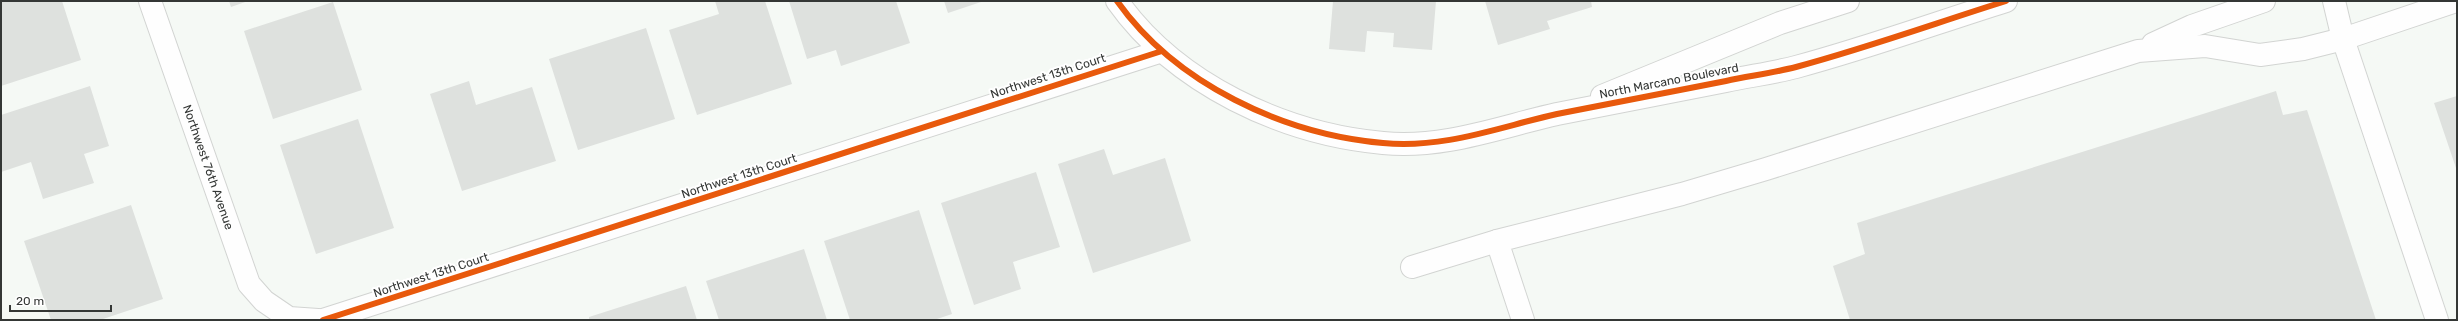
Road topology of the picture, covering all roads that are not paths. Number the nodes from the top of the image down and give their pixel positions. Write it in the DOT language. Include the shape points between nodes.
graph roads {
  1 [pos="150,1"];
  2 [pos="1117,1"];
  3 [pos="1848,1"];
  4 [pos="2006,1"];
  5 [pos="2264,1"];
  6 [pos="2334,1"];
  7 [pos="2456,1"];
  8 [pos="2343,39"];
  9 [pos="1162,51"];
  10 [pos="2138,51"];
  11 [pos="1554,115"];
  12 [pos="1497,241"];
  13 [pos="1412,267"];
  14 [pos="318,320"];
  15 [pos="323,320"];
  16 [pos="1523,320"];
  17 [pos="2437,320"];
  1 -- 14 [label="street, Northwest 76th Avenue" via="249,284 264,301 289,318"];
  2 -- 9 [label="street, North Marcano Boulevard" via="1134,25"];
  3 -- 11 [label="street, North Marcano Boulevard" via="1780,23"];
  4 -- 11 [label="street, North Marcano Boulevard" via="1795,67"];
  5 -- 10 [label="street" via="2192,26"];
  6 -- 8 [label="street"];
  7 -- 8 [label="street"];
  8 -- 10 [label="street" via="2303,49 2260,55 2205,46"];
  8 -- 17 [label="street"];
  9 -- 11 [label="street, North Marcano Boulevard" via="1207,85 1272,116 1329,134 1384,143 1439,142"];
  9 -- 15 [label="street, Northwest 13th Court"];
  10 -- 12 [label="street" via="1766,169"];
  12 -- 13 [label="street"];
  12 -- 16 [label="street"];
}
